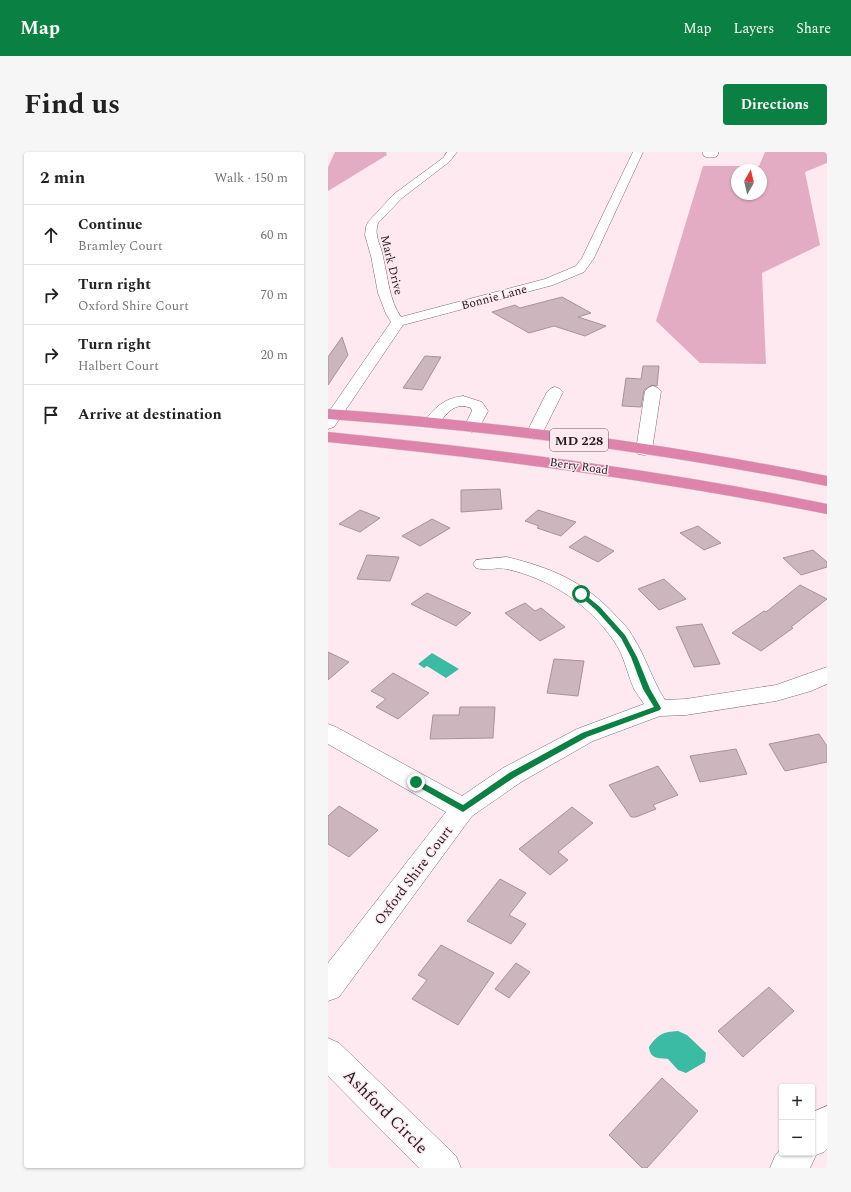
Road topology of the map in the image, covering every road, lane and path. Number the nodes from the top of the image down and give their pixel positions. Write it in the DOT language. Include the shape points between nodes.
graph roads {
  1 [pos="452,152"];
  2 [pos="638,152"];
  3 [pos="708,152"];
  4 [pos="713,152"];
  5 [pos="398,322"];
  6 [pos="653,391"];
  7 [pos="555,392"];
  8 [pos="330,417"];
  9 [pos="431,423"];
  10 [pos="472,427"];
  11 [pos="534,434"];
  12 [pos="328,437"];
  13 [pos="644,450"];
  14 [pos="827,481"];
  15 [pos="827,509"];
  16 [pos="483,564"];
  17 [pos="827,674"];
  18 [pos="658,708"];
  19 [pos="328,732"];
  20 [pos="463,809"];
  21 [pos="328,987"];
  22 [pos="328,1054"];
  23 [pos="827,1123"];
  24 [pos="815,1137"];
  25 [pos="797,1156"];
  26 [pos="444,1168"];
  27 [pos="787,1168"];
  1 -- 5 [label="street, Mark Drive" via="446,160 398,196 371,227 386,294 393,317"];
  2 -- 5 [label="street, Bonnie Lane" via="594,247 580,269 549,282"];
  3 -- 4 [label="lane"];
  5 -- 8 [label="street"];
  6 -- 13 [label="street"];
  7 -- 11 [label="street"];
  8 -- 9 [label="highway, Berry Road / MD 228"];
  9 -- 10 [label="highway, Berry Road / MD 228"];
  9 -- 10 [label="street" via="439,411 452,403 472,402 478,405 480,411"];
  10 -- 11 [label="highway, Berry Road / MD 228"];
  11 -- 13 [label="highway, Berry Road / MD 228"];
  12 -- 15 [label="highway, Berry Road / MD 228" via="470,451 633,473"];
  13 -- 14 [label="highway, Berry Road / MD 228"];
  16 -- 18 [label="street" via="507,563 558,580 581,594 623,637 646,689"];
  17 -- 18 [label="street, Oxford Shire Court" via="803,685 755,697 686,707"];
  18 -- 20 [label="street, Oxford Shire Court" via="585,735 512,775"];
  19 -- 20 [label="street"];
  20 -- 21 [label="street, Oxford Shire Court"];
  22 -- 26 [label="street, Ashford Circle"];
  23 -- 24 [label="street"];
  25 -- 27 [label="street"];
}
